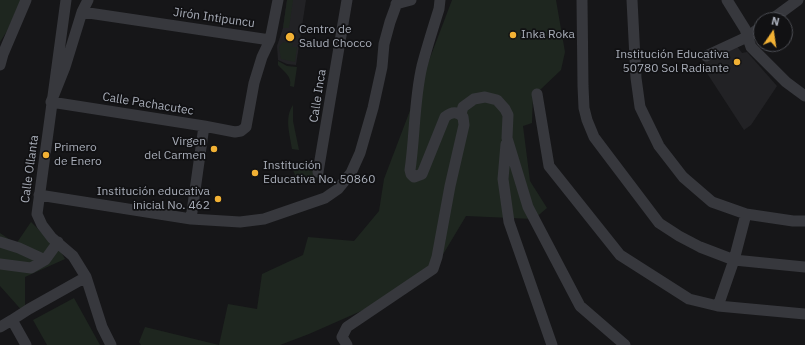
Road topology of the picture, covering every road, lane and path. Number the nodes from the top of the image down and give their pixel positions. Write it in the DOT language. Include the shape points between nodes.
graph roads {
  1 [pos="26,0"];
  2 [pos="66,0"];
  3 [pos="88,0"];
  4 [pos="278,0"];
  5 [pos="347,0"];
  6 [pos="411,0"];
  7 [pos="440,0"];
  8 [pos="582,0"];
  9 [pos="632,0"];
  10 [pos="727,0"];
  11 [pos="798,0"];
  12 [pos="397,2"];
  13 [pos="82,12"];
  14 [pos="782,12"];
  15 [pos="753,33"];
  16 [pos="747,38"];
  17 [pos="270,40"];
  18 [pos="706,56"];
  19 [pos="0,65"];
  20 [pos="538,94"];
  21 [pos="805,96"];
  22 [pos="51,102"];
  23 [pos="460,114"];
  24 [pos="204,126"];
  25 [pos="507,138"];
  26 [pos="318,172"];
  27 [pos="39,195"];
  28 [pos="746,214"];
  29 [pos="191,219"];
  30 [pos="805,221"];
  31 [pos="0,242"];
  32 [pos="58,242"];
  33 [pos="45,260"];
  34 [pos="734,260"];
  35 [pos="0,264"];
  36 [pos="805,267"];
  37 [pos="86,277"];
  38 [pos="718,306"];
  39 [pos="805,314"];
  40 [pos="12,320"];
  41 [pos="0,327"];
  42 [pos="26,345"];
  43 [pos="111,345"];
  44 [pos="347,345"];
  45 [pos="552,345"];
  46 [pos="625,345"];
  1 -- 19 [label="street" via="2,54"];
  2 -- 22 [label="street, Calle Ollanta"];
  3 -- 13 [label="street"];
  4 -- 17 [label="street"];
  5 -- 26 [label="street, Calle Inca"];
  6 -- 12 [label="street"];
  7 -- 23 [label="street" via="422,66 415,113 410,170 414,177 425,170 445,117 453,113"];
  8 -- 34 [label="street" via="584,108 594,137 660,222 693,244"];
  9 -- 28 [label="street" via="640,107 659,146 684,177 712,202"];
  10 -- 16 [label="street" via="745,29"];
  11 -- 14 [label="street"];
  12 -- 29 [label="street" via="384,44 382,67 360,154 351,173 338,189 325,198 264,219 240,222"];
  13 -- 17 [label="street, Jirón Intipuncu"];
  13 -- 22 [label="street"];
  15 -- 16 [label="street"];
  16 -- 18 [label="street"];
  16 -- 21 [label="street" via="751,47 786,82"];
  17 -- 24 [label="street, Calle Pachacutec" via="254,83 246,127 235,132"];
  20 -- 38 [label="street" via="549,166 620,255 689,299"];
  22 -- 24 [label="street, Calle Pachacutec"];
  22 -- 27 [label="street, Calle Ollanta"];
  23 -- 25 [label="street" via="463,107 474,99 485,97 497,100 508,115"];
  23 -- 44 [label="street" via="464,125 436,264 433,269 347,327 342,337"];
  24 -- 29 [label="street"];
  25 -- 45 [label="street" via="503,179 508,222"];
  25 -- 46 [label="street" via="528,206 580,306"];
  27 -- 29 [label="street"];
  27 -- 32 [label="street, Calle Ollanta" via="37,214 42,225"];
  28 -- 30 [label="street"];
  28 -- 34 [label="street"];
  31 -- 33 [label="street"];
  32 -- 33 [label="street"];
  32 -- 37 [label="street, Calle Ollanta" via="73,256"];
  33 -- 35 [label="street" via="31,268"];
  34 -- 36 [label="street"];
  34 -- 38 [label="street"];
  37 -- 40 [label="street"];
  37 -- 43 [label="street, Calle Ollanta" via="102,327"];
  38 -- 39 [label="street"];
  40 -- 41 [label="street"];
  40 -- 42 [label="street"];
}
